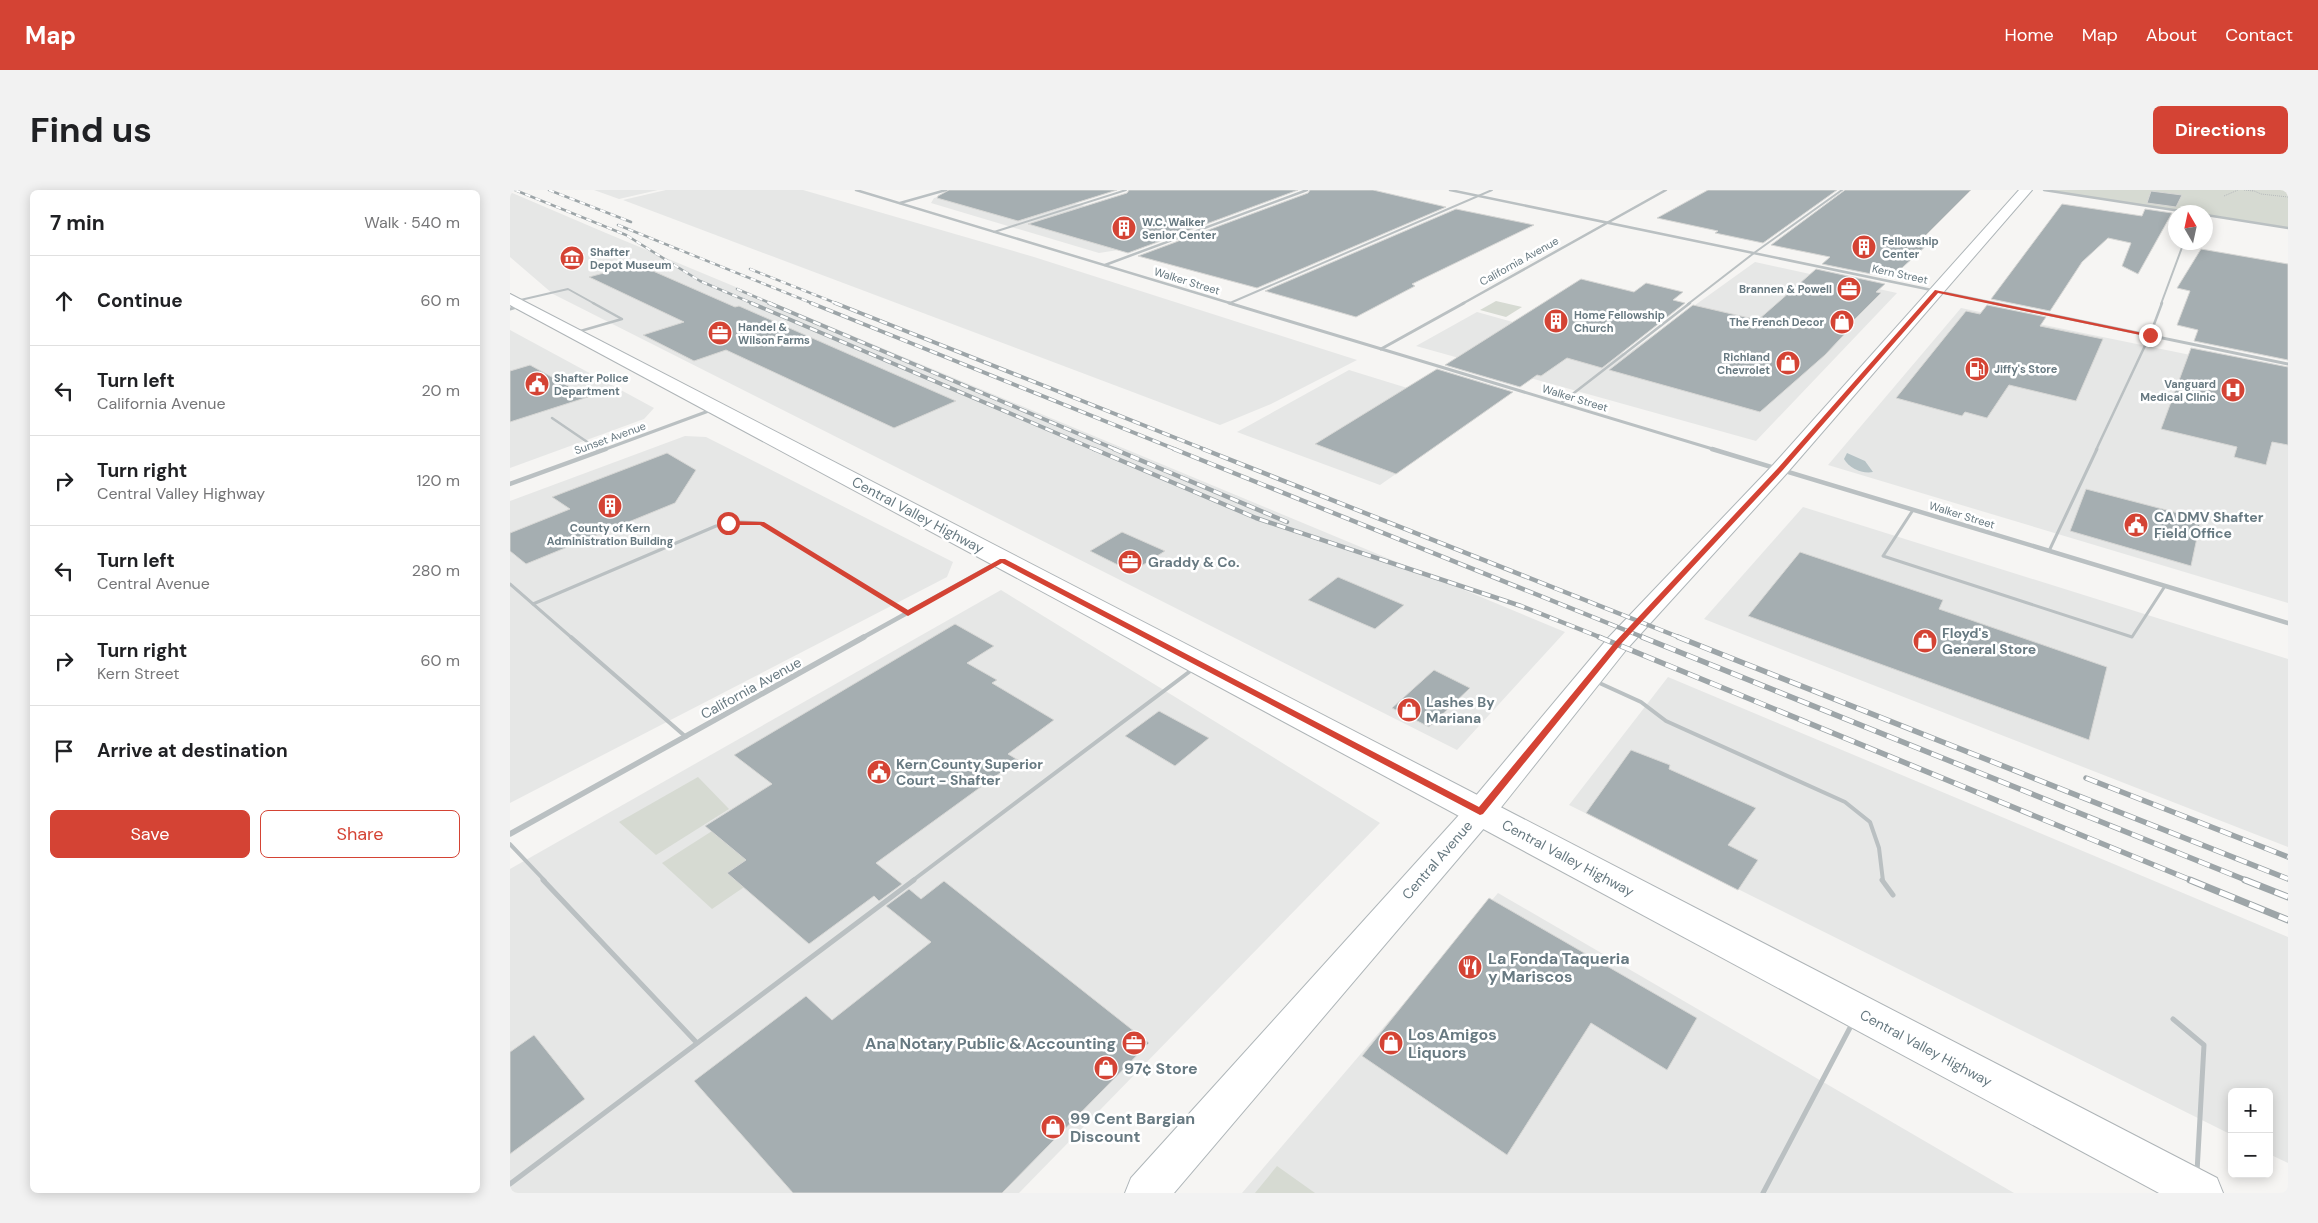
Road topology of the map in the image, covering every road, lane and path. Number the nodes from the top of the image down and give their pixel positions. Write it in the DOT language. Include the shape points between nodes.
graph roads {
  1 [pos="856,190"];
  2 [pos="946,190"];
  3 [pos="1126,190"];
  4 [pos="1307,190"];
  5 [pos="1450,190"];
  6 [pos="1492,190"];
  7 [pos="1666,190"];
  8 [pos="1842,190"];
  9 [pos="2026,190"];
  10 [pos="2044,190"];
  11 [pos="2244,190"];
  12 [pos="2253,191"];
  13 [pos="1478,196"];
  14 [pos="2288,197"];
  15 [pos="900,203"];
  16 [pos="2168,209"];
  17 [pos="2213,217"];
  18 [pos="1608,223"];
  19 [pos="2288,228"];
  20 [pos="994,232"];
  21 [pos="2181,250"];
  22 [pos="1754,253"];
  23 [pos="1104,265"];
  24 [pos="1937,291"];
  25 [pos="1230,303"];
  26 [pos="514,304"];
  27 [pos="573,334"];
  28 [pos="2150,335"];
  29 [pos="1382,349"];
  30 [pos="2288,364"];
  31 [pos="1561,403"];
  32 [pos="715,408"];
  33 [pos="552,418"];
  34 [pos="600,451"];
  35 [pos="1780,469"];
  36 [pos="510,484"];
  37 [pos="1913,510"];
  38 [pos="2049,551"];
  39 [pos="1002,560"];
  40 [pos="510,584"];
  41 [pos="2165,586"];
  42 [pos="533,604"];
  43 [pos="908,613"];
  44 [pos="2288,623"];
  45 [pos="1200,664"];
  46 [pos="1589,678"];
  47 [pos="686,737"];
  48 [pos="1480,812"];
  49 [pos="510,834"];
  50 [pos="510,844"];
  51 [pos="1894,895"];
  52 [pos="1858,1012"];
  53 [pos="2173,1019"];
  54 [pos="697,1043"];
  55 [pos="510,1184"];
  56 [pos="2199,1191"];
  57 [pos="1146,1193"];
  58 [pos="1763,1193"];
  1 -- 15 [label="street, Walker Street"];
  2 -- 15 [label="street"];
  3 -- 20 [label="lane"];
  4 -- 23 [label="street"];
  5 -- 13 [label="street, Kern Street"];
  6 -- 13 [label="lane"];
  7 -- 18 [label="street, California Avenue"];
  8 -- 22 [label="lane"];
  9 -- 24 [label="street, Central Avenue"];
  10 -- 16 [label="street"];
  11 -- 12 [label="path"];
  12 -- 14 [label="path"];
  13 -- 18 [label="street, Kern Street"];
  13 -- 25 [label="lane"];
  15 -- 20 [label="street, Walker Street"];
  17 -- 19 [label="street"];
  18 -- 22 [label="street, Kern Street"];
  18 -- 29 [label="street, California Avenue"];
  20 -- 23 [label="street, Walker Street"];
  21 -- 28 [label="lane"];
  22 -- 24 [label="street, Kern Street"];
  22 -- 31 [label="lane"];
  23 -- 25 [label="street, Walker Street"];
  24 -- 28 [label="street, Kern Street"];
  24 -- 35 [label="street, Central Avenue"];
  25 -- 29 [label="street, Walker Street"];
  26 -- 27 [label="street, Central Valley Highway"];
  26 -- 27 [label="lane" via="568,289 622,319"];
  27 -- 32 [label="street, Central Valley Highway"];
  28 -- 30 [label="street, Kern Street"];
  28 -- 38 [label="lane"];
  29 -- 31 [label="street, Walker Street"];
  31 -- 35 [label="street, Walker Street"];
  32 -- 34 [label="street, Sunset Avenue"];
  32 -- 39 [label="street, Central Valley Highway"];
  33 -- 34 [label="lane"];
  34 -- 36 [label="street, Sunset Avenue"];
  35 -- 37 [label="street, Walker Street"];
  35 -- 46 [label="street, Central Avenue"];
  37 -- 38 [label="street, Walker Street"];
  37 -- 41 [label="lane" via="1883,556 2132,637"];
  38 -- 41 [label="street, Walker Street"];
  39 -- 43 [label="street, California Avenue"];
  39 -- 45 [label="street, Central Valley Highway"];
  40 -- 42 [label="lane"];
  41 -- 44 [label="street, Walker Street"];
  42 -- 43 [label="lane" via="716,526 741,522 761,523"];
  42 -- 47 [label="lane"];
  43 -- 47 [label="street, California Avenue"];
  45 -- 48 [label="street, Central Valley Highway"];
  45 -- 54 [label="lane"];
  46 -- 48 [label="street, Central Avenue"];
  46 -- 51 [label="lane" via="1641,702 1666,721 1845,802 1870,822 1879,848 1881,878"];
  47 -- 49 [label="street, California Avenue"];
  48 -- 52 [label="street, Central Valley Highway"];
  48 -- 57 [label="street, Central Avenue"];
  50 -- 54 [label="lane"];
  52 -- 56 [label="street, Central Valley Highway"];
  52 -- 58 [label="lane"];
  53 -- 56 [label="lane" via="2204,1045"];
  54 -- 55 [label="lane"];
}
